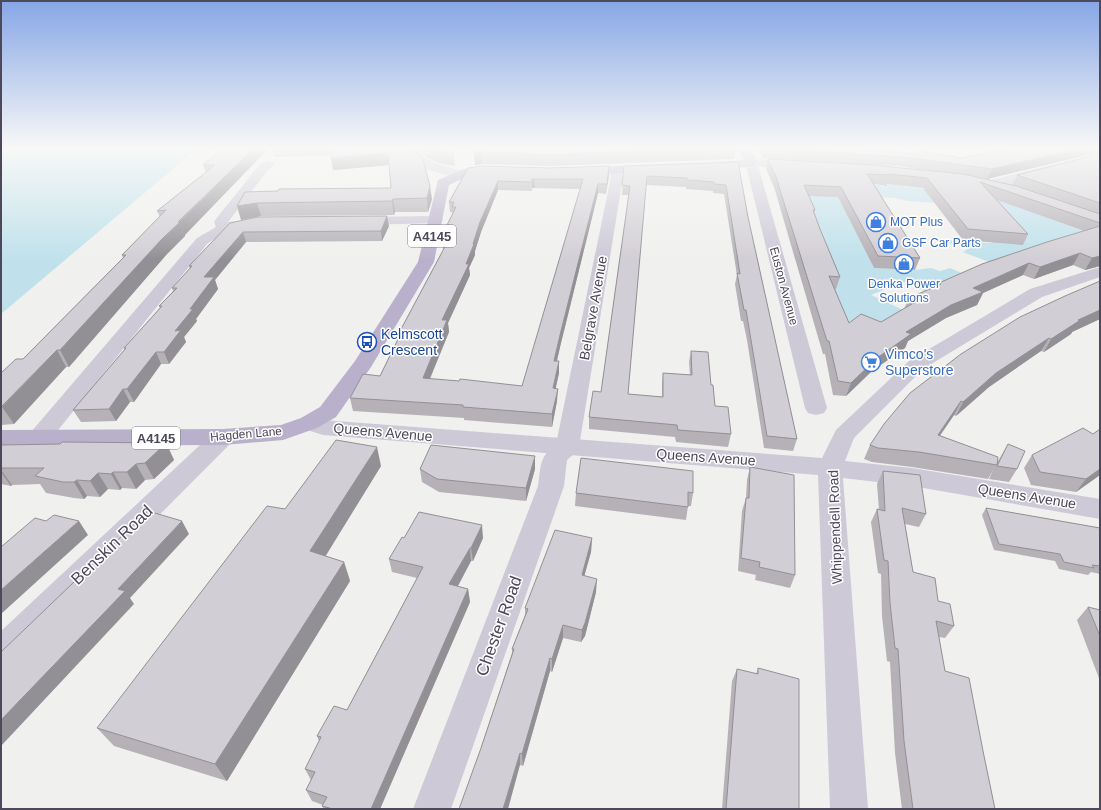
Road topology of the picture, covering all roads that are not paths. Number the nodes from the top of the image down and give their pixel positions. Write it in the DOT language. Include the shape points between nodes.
graph roads {
  1 [pos="250,185"];
  2 [pos="443,185"];
  3 [pos="614,185"];
  4 [pos="757,185"];
  5 [pos="984,185"];
  6 [pos="989,186"];
  7 [pos="1010,192"];
  8 [pos="436,220"];
  9 [pos="276,222"];
  10 [pos="340,222"];
  11 [pos="224,228"];
  12 [pos="1100,272"];
  13 [pos="816,408"];
  14 [pos="309,423"];
  15 [pos="1,438"];
  16 [pos="39,438"];
  17 [pos="223,438"];
  18 [pos="567,447"];
  19 [pos="830,468"];
  20 [pos="1100,508"];
  21 [pos="1,652"];
  22 [pos="432,809"];
  23 [pos="849,809"];
  1 -- 11 [label="street" via="221,222"];
  2 -- 8 [label="main road, Hagden Lane / A4145"];
  3 -- 18 [label="street, Belgrave Avenue"];
  4 -- 13 [label="street, Euston Avenue"];
  5 -- 6 [label="street"];
  6 -- 7 [label="street"];
  8 -- 10 [label="street"];
  8 -- 14 [label="main road, Hagden Lane / A4145" via="426,262 368,356 328,412"];
  9 -- 11 [label="street"];
  11 -- 16 [label="street" via="202,241"];
  12 -- 19 [label="street, Whippendell Road" via="1036,293 916,365 844,435"];
  14 -- 17 [label="main road, Hagden Lane / A4145" via="283,432"];
  14 -- 18 [label="street, Queens Avenue" via="323,427"];
  15 -- 16 [label="main road, Hagden Lane / A4145"];
  16 -- 17 [label="main road, Hagden Lane / A4145"];
  17 -- 21 [label="street, Benskin Road"];
  18 -- 19 [label="street, Queens Avenue"];
  18 -- 22 [label="street, Chester Road" via="555,457 551,486"];
  19 -- 20 [label="street, Queens Avenue" via="912,477"];
  19 -- 23 [label="street, Whippendell Road"];
}
